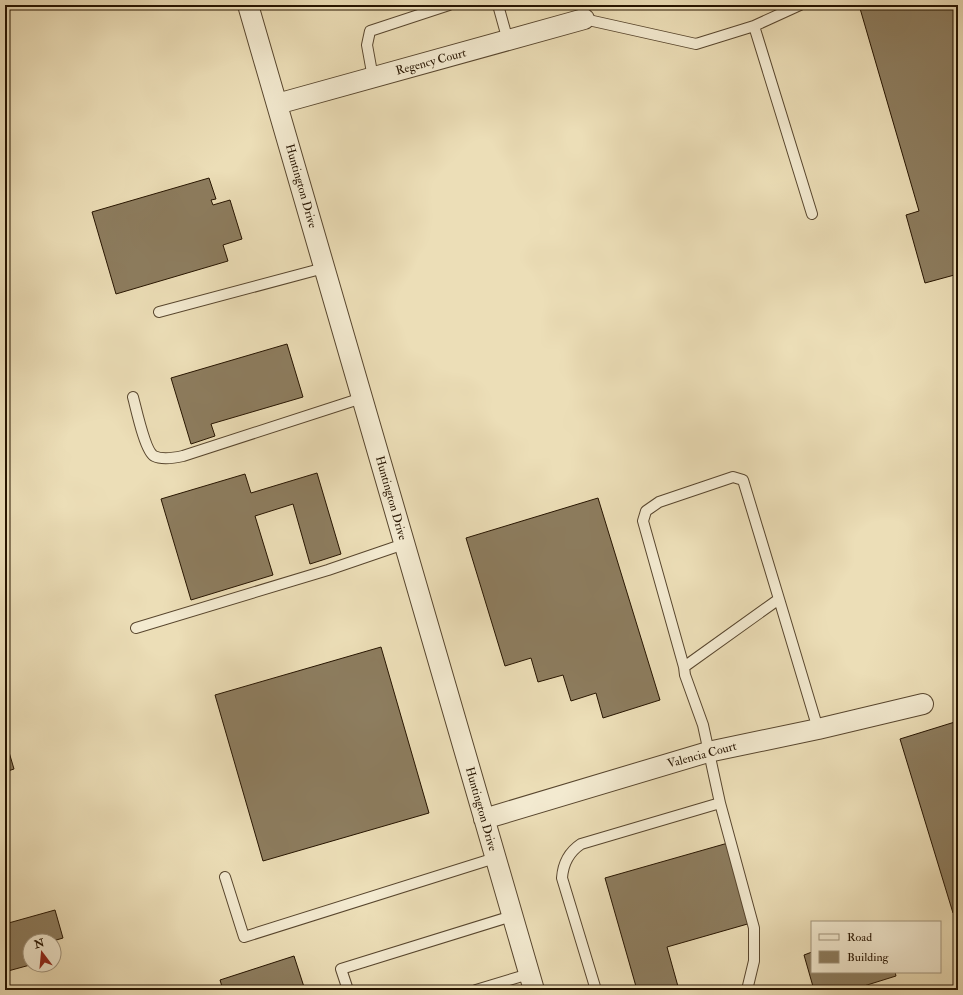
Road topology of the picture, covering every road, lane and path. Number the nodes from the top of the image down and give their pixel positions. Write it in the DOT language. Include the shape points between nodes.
graph roads {
  1 [pos="248,5"];
  2 [pos="449,5"];
  3 [pos="498,5"];
  4 [pos="800,5"];
  5 [pos="584,20"];
  6 [pos="754,26"];
  7 [pos="508,41"];
  8 [pos="373,78"];
  9 [pos="277,104"];
  10 [pos="812,214"];
  11 [pos="324,268"];
  12 [pos="159,312"];
  13 [pos="133,397"];
  14 [pos="362,398"];
  15 [pos="404,544"];
  16 [pos="779,599"];
  17 [pos="136,628"];
  18 [pos="684,667"];
  19 [pos="923,704"];
  20 [pos="818,729"];
  21 [pos="708,752"];
  22 [pos="720,804"];
  23 [pos="484,819"];
  24 [pos="495,858"];
  25 [pos="225,878"];
  26 [pos="512,916"];
  27 [pos="531,982"];
  28 [pos="348,990"];
  29 [pos="476,990"];
  30 [pos="596,990"];
  31 [pos="747,990"];
  1 -- 9 [label="street, Huntington Drive"];
  2 -- 8 [label="lane" via="370,31 367,45"];
  3 -- 7 [label="lane"];
  4 -- 6 [label="lane"];
  5 -- 6 [label="lane" via="696,44"];
  5 -- 7 [label="street, Regency Court"];
  6 -- 10 [label="lane"];
  7 -- 8 [label="street, Regency Court"];
  8 -- 9 [label="street, Regency Court"];
  9 -- 11 [label="street, Huntington Drive"];
  11 -- 12 [label="lane"];
  11 -- 14 [label="street, Huntington Drive"];
  13 -- 14 [label="lane" via="148,448 154,456 169,458 183,456"];
  14 -- 15 [label="street, Huntington Drive"];
  15 -- 17 [label="lane" via="328,570"];
  15 -- 23 [label="street, Huntington Drive"];
  16 -- 18 [label="lane"];
  16 -- 18 [label="lane" via="743,480 732,477 659,502 646,510 643,521"];
  16 -- 20 [label="lane"];
  18 -- 21 [label="lane" via="703,725"];
  19 -- 20 [label="street, Valencia Court"];
  20 -- 21 [label="street, Valencia Court"];
  21 -- 22 [label="lane"];
  21 -- 23 [label="street, Valencia Court"];
  22 -- 30 [label="lane" via="581,844 569,856 562,878"];
  22 -- 31 [label="lane" via="754,928 754,961"];
  23 -- 24 [label="street, Huntington Drive"];
  24 -- 25 [label="lane" via="244,937"];
  24 -- 26 [label="street, Huntington Drive"];
  26 -- 27 [label="street, Huntington Drive"];
  26 -- 28 [label="lane" via="341,968"];
  27 -- 29 [label="lane"];
}
